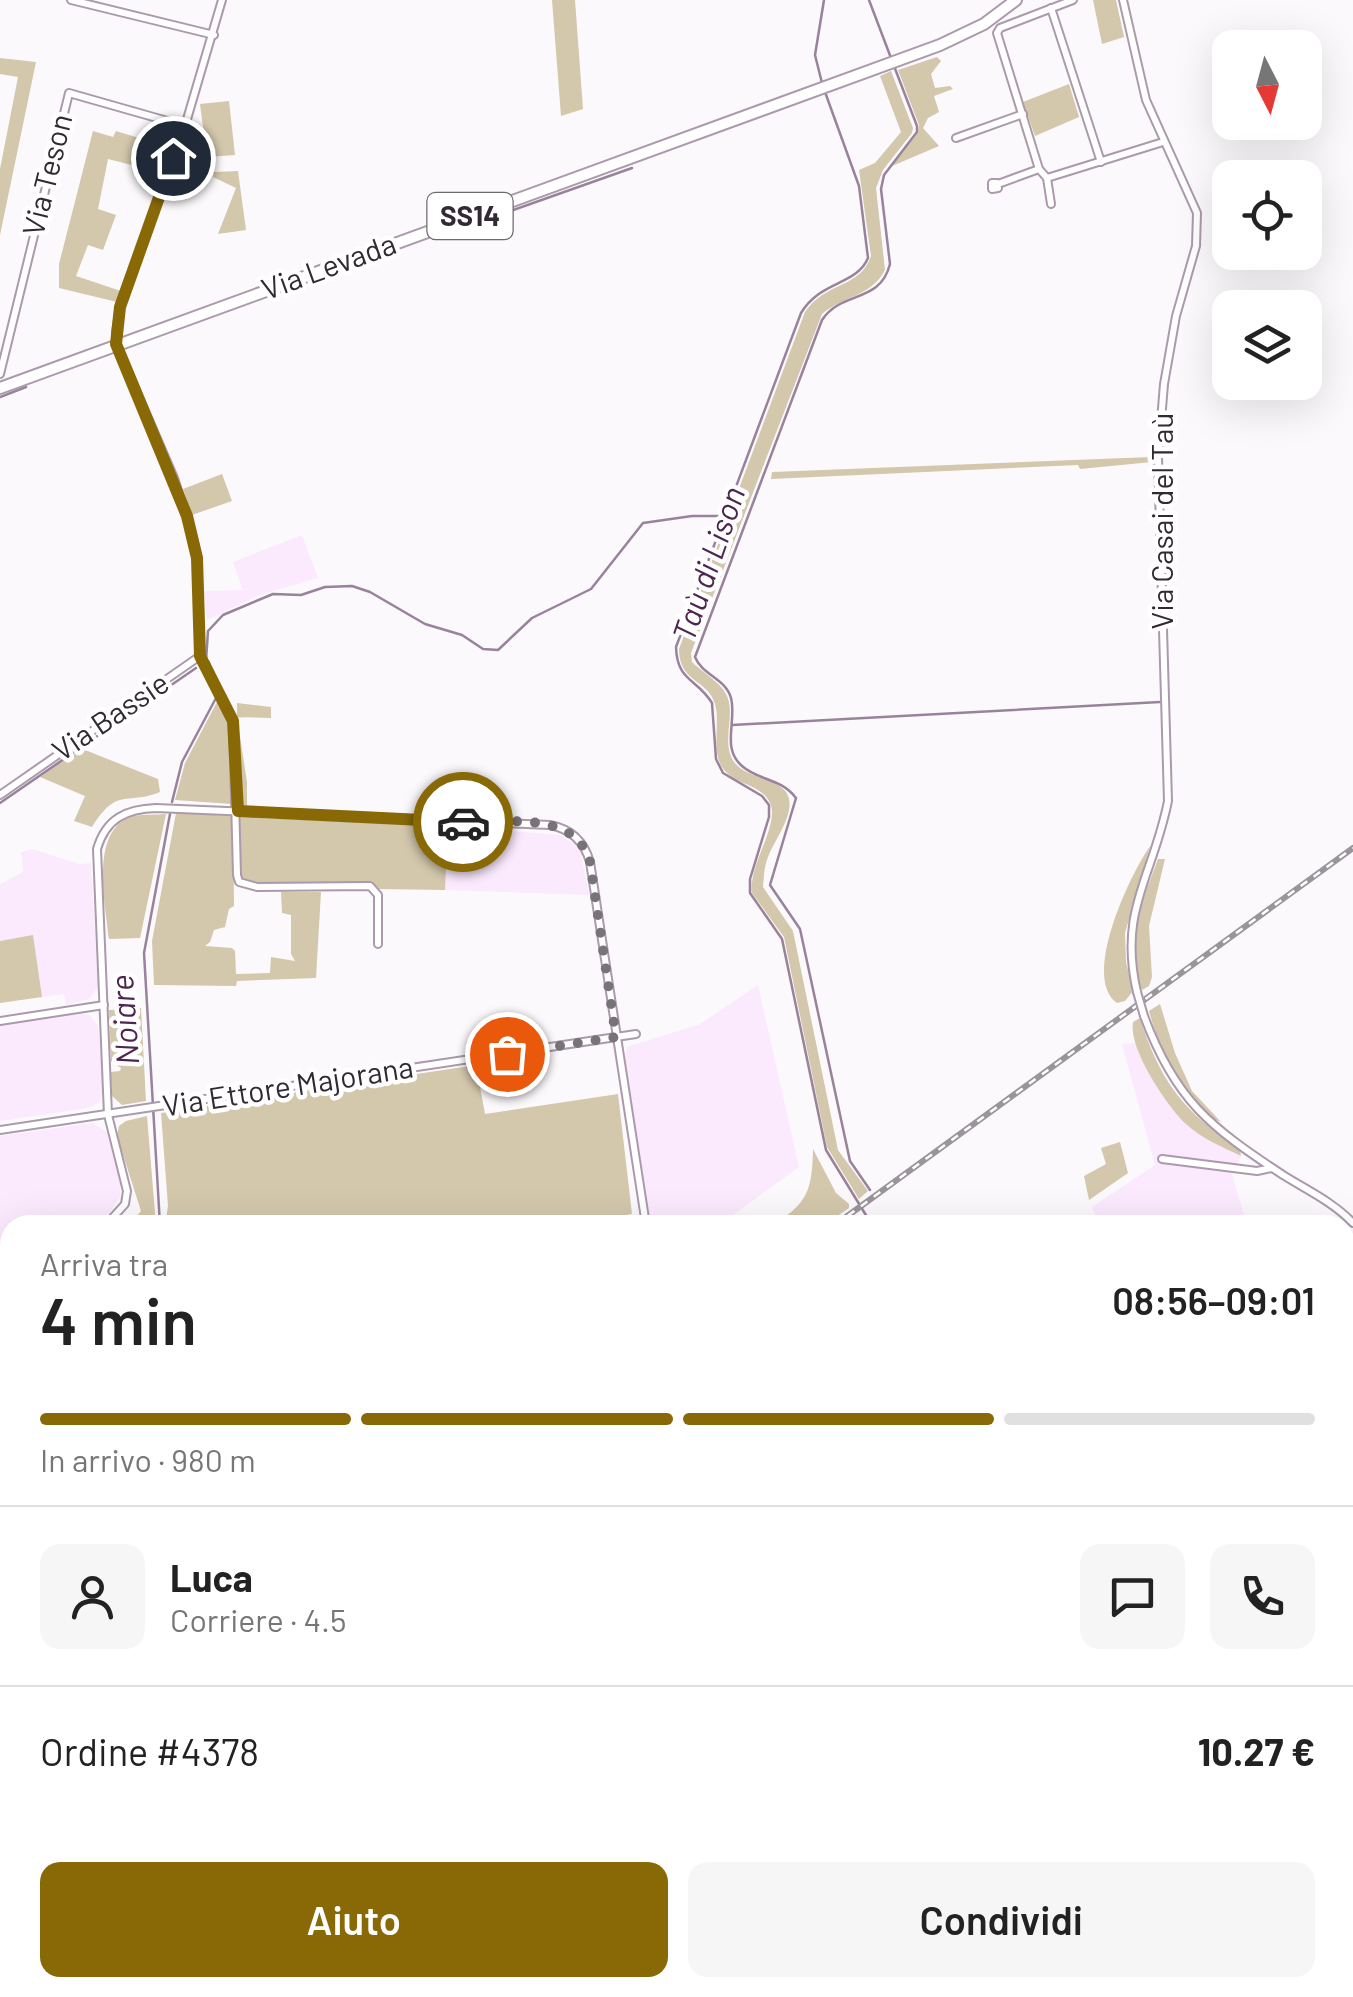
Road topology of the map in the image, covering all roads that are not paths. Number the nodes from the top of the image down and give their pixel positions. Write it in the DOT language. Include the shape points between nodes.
graph roads {
  1 [pos="70,0"];
  2 [pos="222,0"];
  3 [pos="1016,0"];
  4 [pos="1073,0"];
  5 [pos="1123,0"];
  6 [pos="1050,8"];
  7 [pos="214,35"];
  8 [pos="1022,114"];
  9 [pos="185,126"];
  10 [pos="956,138"];
  11 [pos="1163,142"];
  12 [pos="1100,162"];
  13 [pos="1039,169"];
  14 [pos="1047,178"];
  15 [pos="998,184"];
  16 [pos="1050,204"];
  17 [pos="116,344"];
  18 [pos="0,374"];
  19 [pos="0,388"];
  20 [pos="200,656"];
  21 [pos="0,795"];
  22 [pos="238,811"];
  23 [pos="378,944"];
  24 [pos="104,1005"];
  25 [pos="0,1021"];
  26 [pos="636,1034"];
  27 [pos="616,1037"];
  28 [pos="108,1114"];
  29 [pos="0,1130"];
  30 [pos="1162,1159"];
  31 [pos="1273,1168"];
  32 [pos="115,1215"];
  33 [pos="644,1215"];
  34 [pos="1344,1215"];
  1 -- 7 [label="street"];
  2 -- 7 [label="street"];
  3 -- 17 [label="main road, Via Levada / SS14" via="940,46"];
  4 -- 6 [label="street"];
  5 -- 11 [label="street, Via Casai del Taù"];
  6 -- 8 [label="street" via="1000,28"];
  6 -- 12 [label="street"];
  7 -- 9 [label="street"];
  8 -- 10 [label="street"];
  8 -- 13 [label="street"];
  9 -- 17 [label="street" via="120,307"];
  9 -- 18 [label="street, Via Teson" via="68,93"];
  11 -- 12 [label="street"];
  11 -- 31 [label="street, Via Casai del Taù, bridge" via="1197,212 1198,234 1176,316 1161,419 1168,801 1131,922 1129,952 1144,1016 1178,1089"];
  12 -- 14 [label="street"];
  13 -- 14 [label="street"];
  13 -- 15 [label="street"];
  14 -- 16 [label="street"];
  17 -- 19 [label="main road, Via Levada / SS14"];
  17 -- 20 [label="street, Via Bassie" via="187,516 197,558"];
  20 -- 21 [label="street, Via Bassie"];
  20 -- 22 [label="street" via="233,721"];
  22 -- 23 [label="street" via="240,882 370,886 378,895"];
  22 -- 24 [label="street" via="142,808 110,823 97,856"];
  22 -- 27 [label="street" via="550,825 571,832 590,862"];
  24 -- 25 [label="street"];
  24 -- 28 [label="street"];
  26 -- 27 [label="street, Via Ettore Majorana"];
  27 -- 28 [label="street, Via Ettore Majorana"];
  27 -- 33 [label="street"];
  28 -- 29 [label="street, Via Ettore Majorana"];
  28 -- 32 [label="street" via="128,1191"];
  30 -- 31 [label="street"];
  31 -- 34 [label="street"];
}
